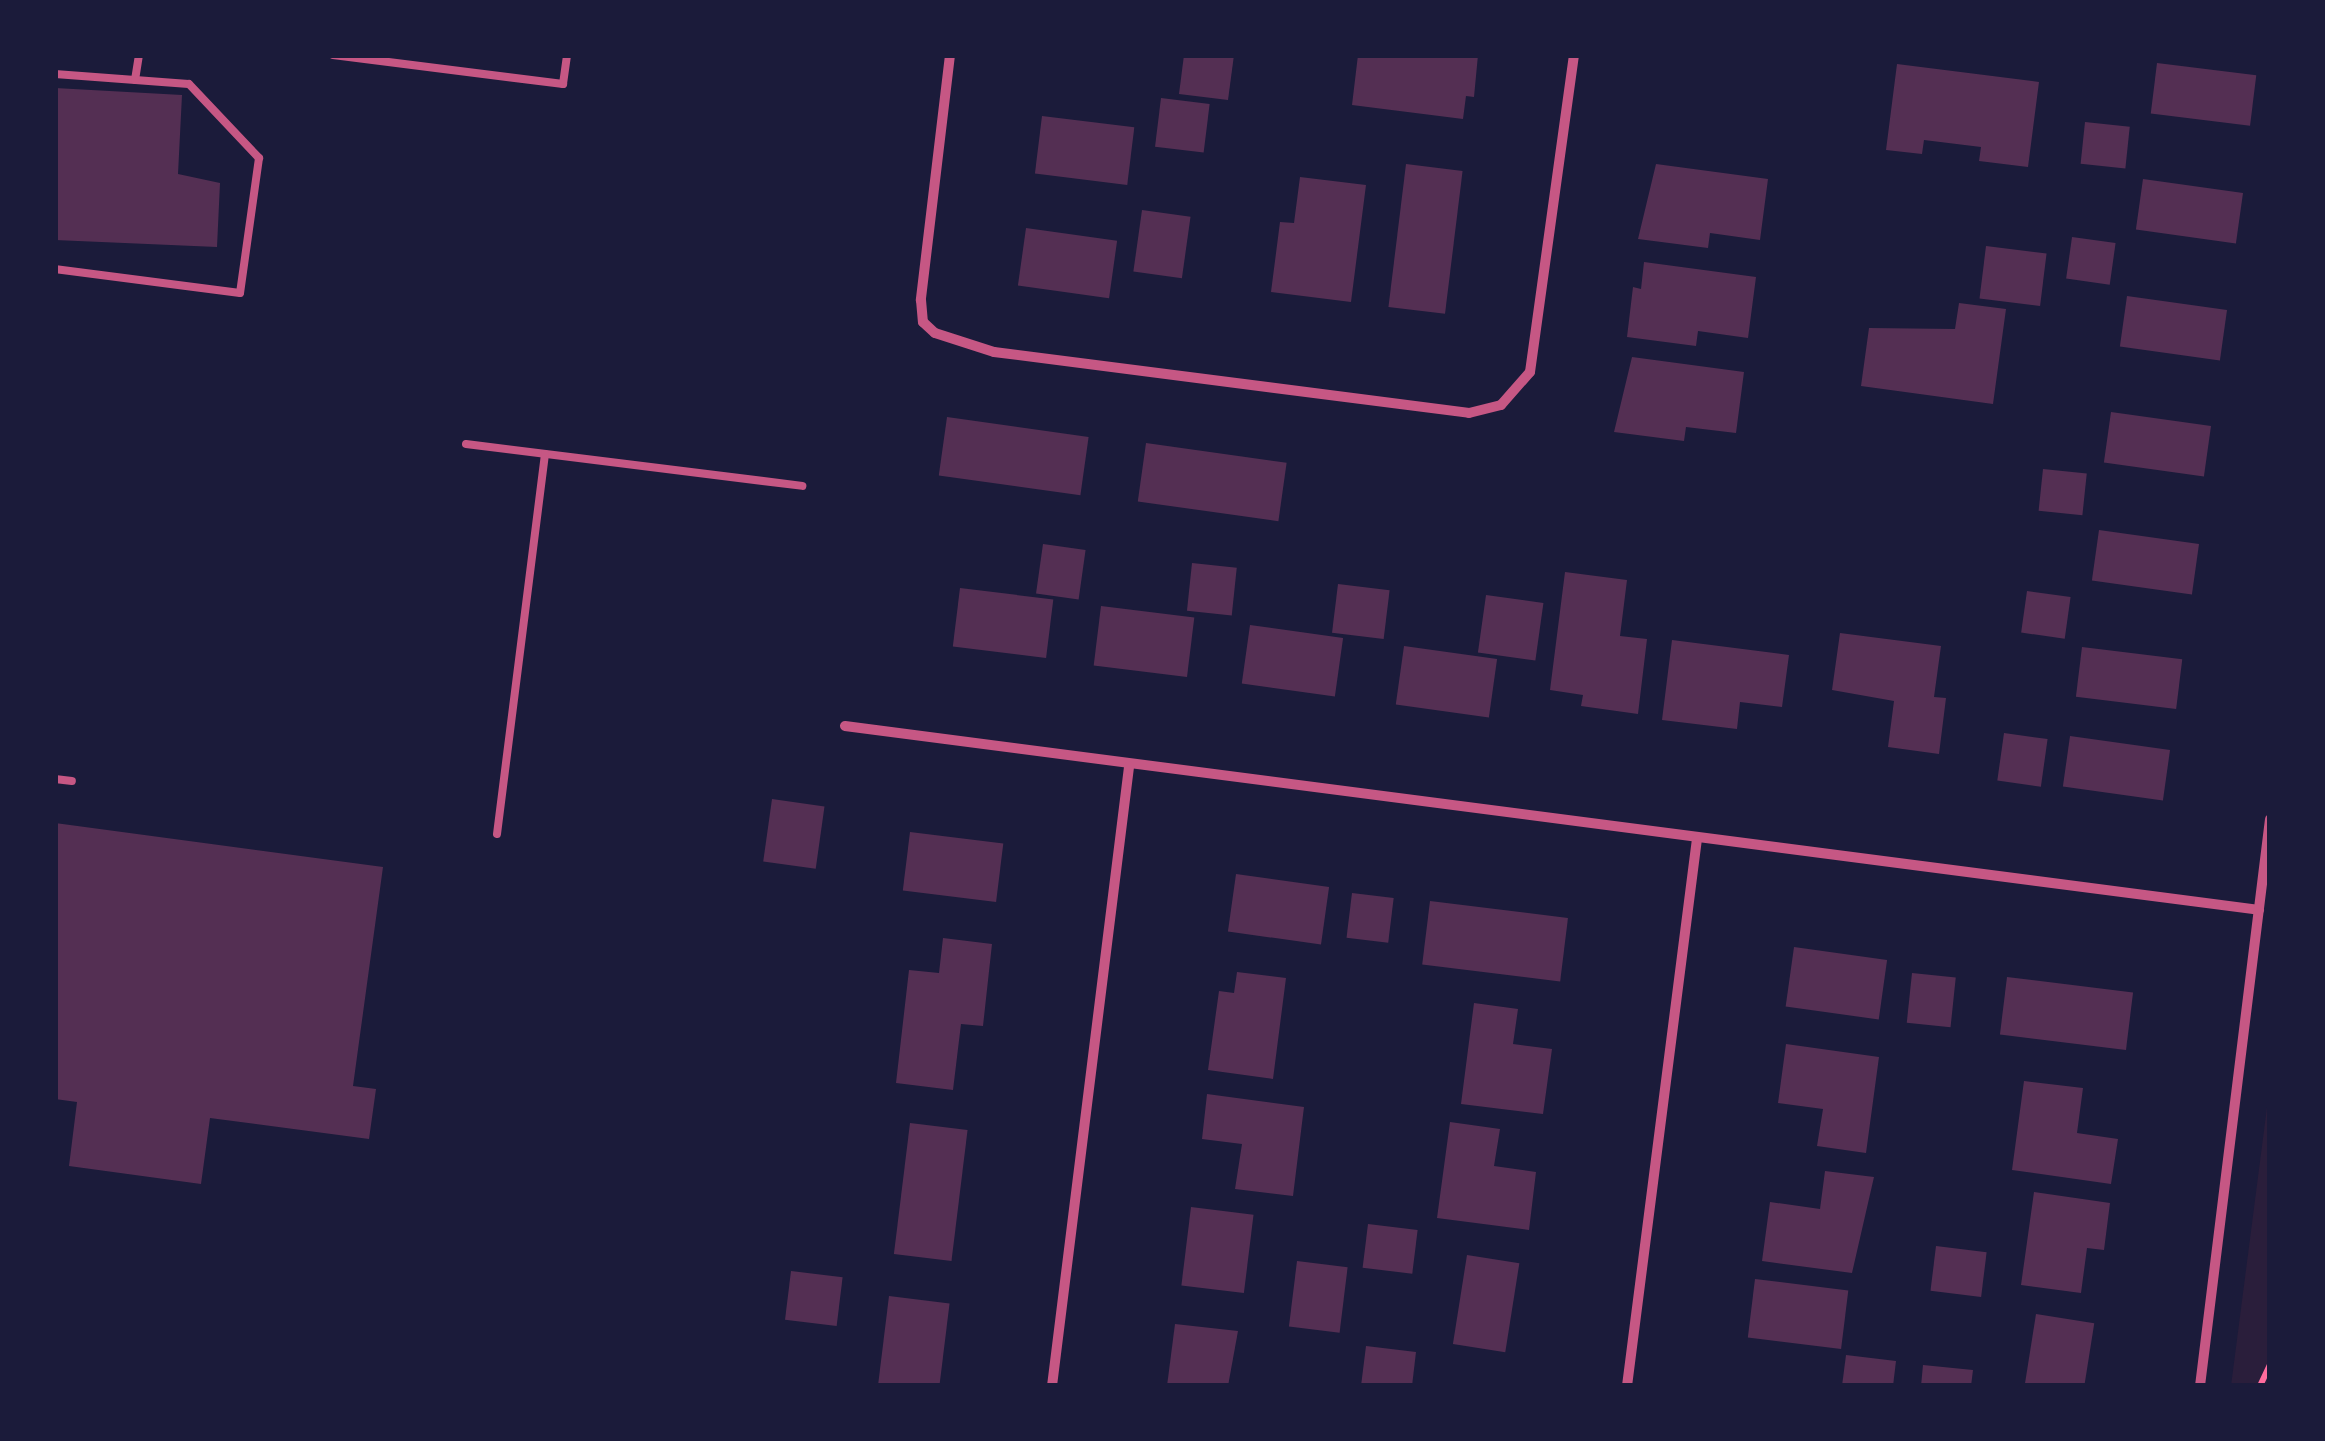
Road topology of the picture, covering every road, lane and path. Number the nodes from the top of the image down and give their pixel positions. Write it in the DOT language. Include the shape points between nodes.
graph roads {
  1 [pos="139,55"];
  2 [pos="333,55"];
  3 [pos="566,55"];
  4 [pos="950,55"];
  5 [pos="1574,55"];
  6 [pos="55,74"];
  7 [pos="135,80"];
  8 [pos="55,269"];
  9 [pos="466,444"];
  10 [pos="545,454"];
  11 [pos="802,486"];
  12 [pos="844,726"];
  13 [pos="1129,766"];
  14 [pos="55,778"];
  15 [pos="72,781"];
  16 [pos="2270,819"];
  17 [pos="496,834"];
  18 [pos="1697,839"];
  19 [pos="2259,910"];
  20 [pos="2270,1365"];
  21 [pos="1052,1386"];
  22 [pos="1627,1386"];
  23 [pos="2200,1386"];
  24 [pos="2260,1386"];
  1 -- 7 [label="lane"];
  2 -- 3 [label="lane" via="563,84"];
  4 -- 5 [label="street" via="923,322 956,343 994,352 1470,413 1500,404 1518,389 1536,350"];
  6 -- 7 [label="lane"];
  7 -- 8 [label="lane" via="189,84 259,158 240,293"];
  9 -- 10 [label="lane"];
  10 -- 11 [label="lane"];
  10 -- 17 [label="lane"];
  12 -- 13 [label="street"];
  13 -- 18 [label="street"];
  13 -- 21 [label="street"];
  14 -- 15 [label="lane"];
  16 -- 19 [label="street"];
  18 -- 19 [label="street"];
  18 -- 22 [label="street"];
  19 -- 23 [label="street"];
  20 -- 24 [label="path"];
}
